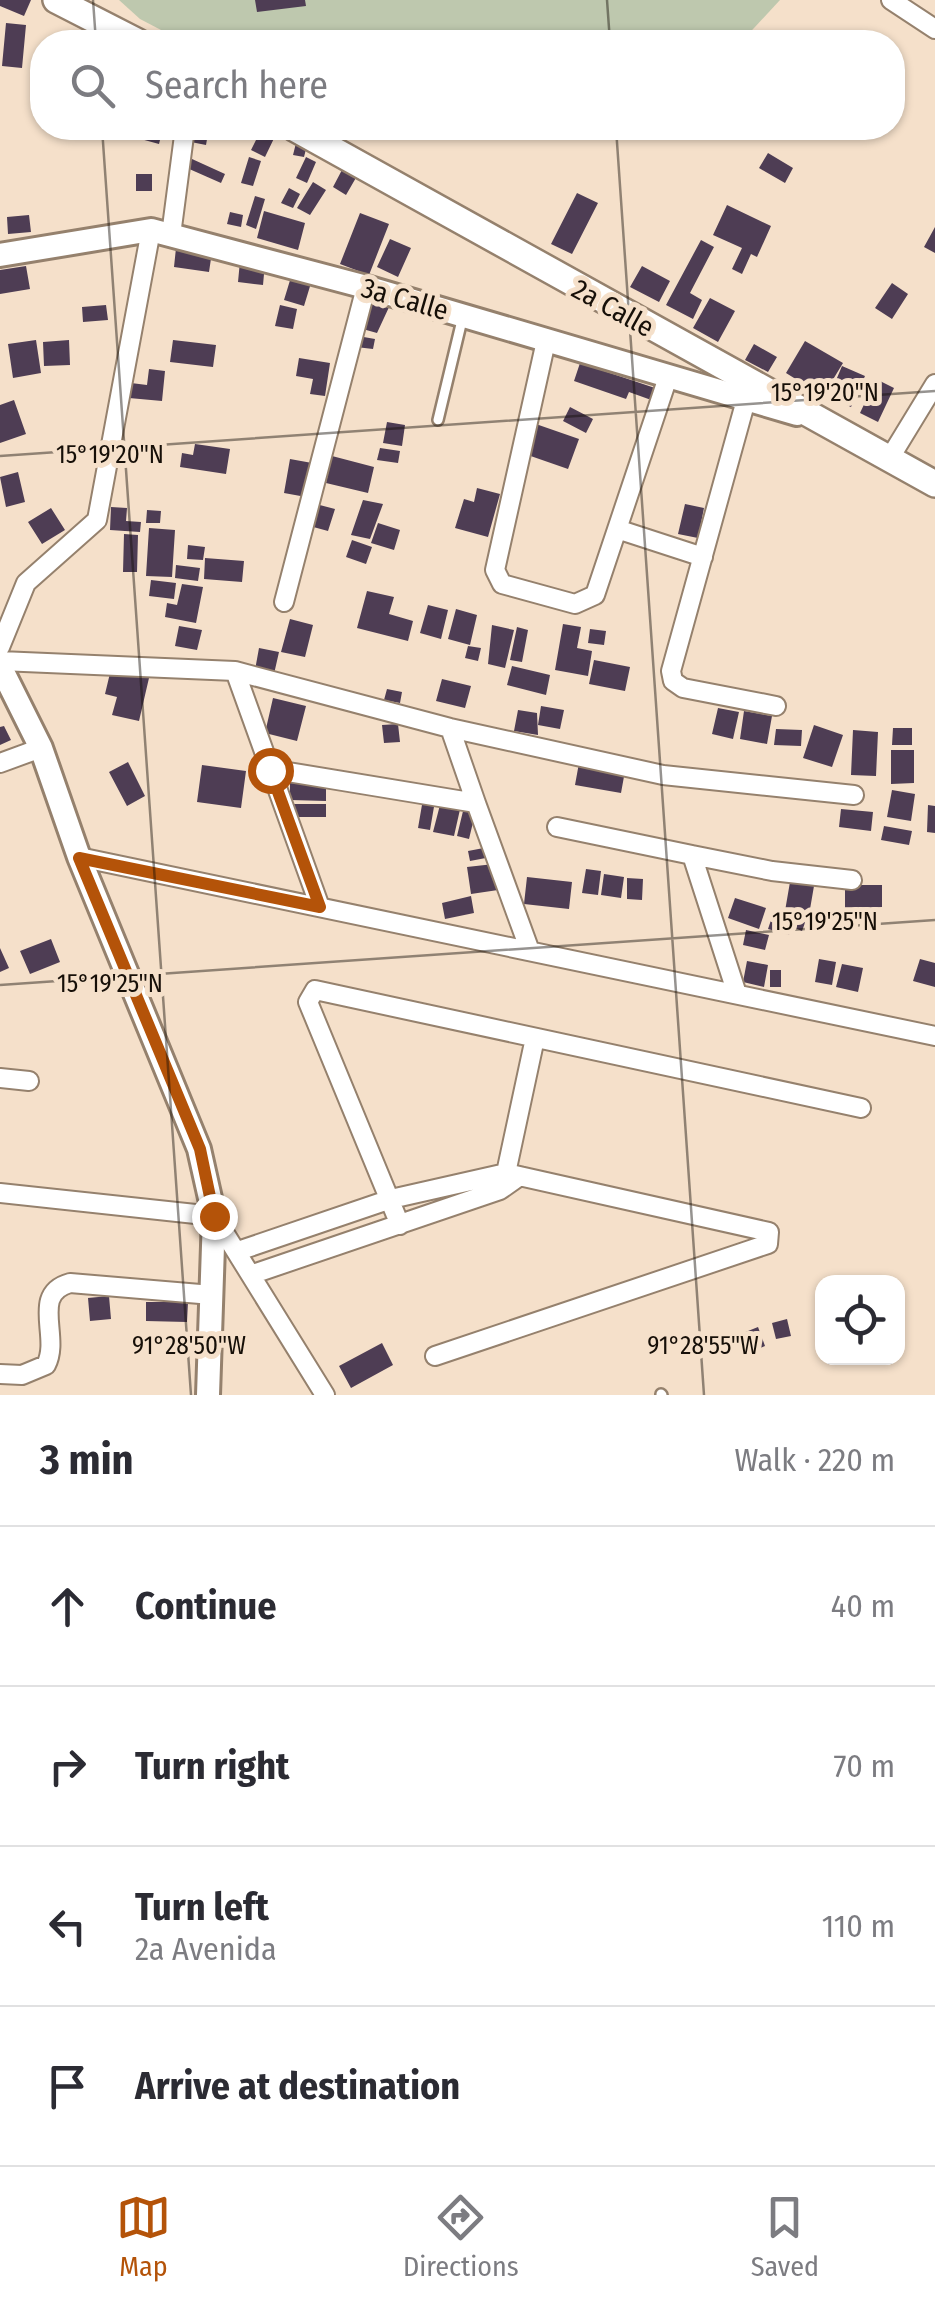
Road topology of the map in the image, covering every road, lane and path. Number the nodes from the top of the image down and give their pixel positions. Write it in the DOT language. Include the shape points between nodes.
graph roads {
  1 [pos="56,0"];
  2 [pos="891,0"];
  3 [pos="935,29"];
  4 [pos="115,30"];
  5 [pos="182,140"];
  6 [pos="315,140"];
  7 [pos="161,233"];
  8 [pos="0,255"];
  9 [pos="366,286"];
  10 [pos="464,316"];
  11 [pos="546,341"];
  12 [pos="668,377"];
  13 [pos="935,384"];
  14 [pos="746,400"];
  15 [pos="805,416"];
  16 [pos="438,420"];
  17 [pos="888,461"];
  18 [pos="935,484"];
  19 [pos="620,530"];
  20 [pos="702,557"];
  21 [pos="284,602"];
  22 [pos="0,647"];
  23 [pos="0,663"];
  24 [pos="235,671"];
  25 [pos="776,706"];
  26 [pos="450,728"];
  27 [pos="41,748"];
  28 [pos="0,763"];
  29 [pos="270,770"];
  30 [pos="854,795"];
  31 [pos="476,804"];
  32 [pos="556,827"];
  33 [pos="692,855"];
  34 [pos="79,858"];
  35 [pos="852,880"];
  36 [pos="320,907"];
  37 [pos="530,951"];
  38 [pos="737,994"];
  39 [pos="935,1036"];
  40 [pos="535,1038"];
  41 [pos="0,1078"];
  42 [pos="29,1081"];
  43 [pos="861,1108"];
  44 [pos="513,1174"];
  45 [pos="459,1182"];
  46 [pos="0,1193"];
  47 [pos="391,1199"];
  48 [pos="464,1203"];
  49 [pos="214,1216"];
  50 [pos="400,1225"];
  51 [pos="238,1250"];
  52 [pos="252,1274"];
  53 [pos="212,1294"];
  54 [pos="435,1356"];
  55 [pos="0,1374"];
  56 [pos="208,1395"];
  57 [pos="325,1395"];
  1 -- 4 [label="main road"];
  2 -- 3 [label="street"];
  5 -- 7 [label="street"];
  6 -- 15 [label="main road, 2a Calle"];
  7 -- 8 [label="street, 3a Calle"];
  7 -- 9 [label="street, 3a Calle"];
  7 -- 22 [label="street" via="97,520 26,584"];
  9 -- 10 [label="street, 3a Calle"];
  9 -- 21 [label="street"];
  10 -- 11 [label="street, 3a Calle"];
  10 -- 16 [label="lane"];
  11 -- 12 [label="street, 3a Calle"];
  11 -- 19 [label="street" via="497,577 502,584 582,601 595,596"];
  12 -- 14 [label="street, 3a Calle"];
  12 -- 19 [label="street"];
  13 -- 17 [label="street"];
  14 -- 15 [label="street, 3a Calle"];
  14 -- 20 [label="street"];
  15 -- 17 [label="main road, 2a Calle"];
  17 -- 18 [label="main road, 2a Calle"];
  19 -- 20 [label="street"];
  20 -- 25 [label="street" via="672,659 673,681"];
  23 -- 24 [label="street"];
  23 -- 27 [label="street"];
  24 -- 26 [label="street"];
  24 -- 29 [label="street"];
  26 -- 30 [label="street" via="664,775"];
  26 -- 31 [label="street"];
  27 -- 28 [label="street"];
  27 -- 34 [label="street"];
  29 -- 31 [label="street"];
  29 -- 36 [label="street"];
  31 -- 37 [label="street"];
  32 -- 33 [label="street"];
  33 -- 35 [label="street"];
  33 -- 38 [label="street"];
  34 -- 36 [label="street"];
  34 -- 49 [label="street" via="200,1149"];
  36 -- 37 [label="street"];
  37 -- 38 [label="street"];
  38 -- 39 [label="street"];
  40 -- 43 [label="street"];
  40 -- 44 [label="street"];
  40 -- 47 [label="street" via="310,994"];
  41 -- 42 [label="street"];
  44 -- 45 [label="street"];
  44 -- 48 [label="street" via="500,1190"];
  44 -- 54 [label="street" via="768,1232 770,1239"];
  45 -- 47 [label="street"];
  45 -- 48 [label="street"];
  46 -- 49 [label="street"];
  47 -- 50 [label="street"];
  47 -- 51 [label="street"];
  48 -- 50 [label="street"];
  49 -- 51 [label="street"];
  49 -- 53 [label="street"];
  50 -- 52 [label="street"];
  51 -- 52 [label="street"];
  52 -- 57 [label="street"];
  53 -- 55 [label="street" via="58,1286 48,1305 52,1344 46,1364 22,1375"];
  53 -- 56 [label="street"];
}
